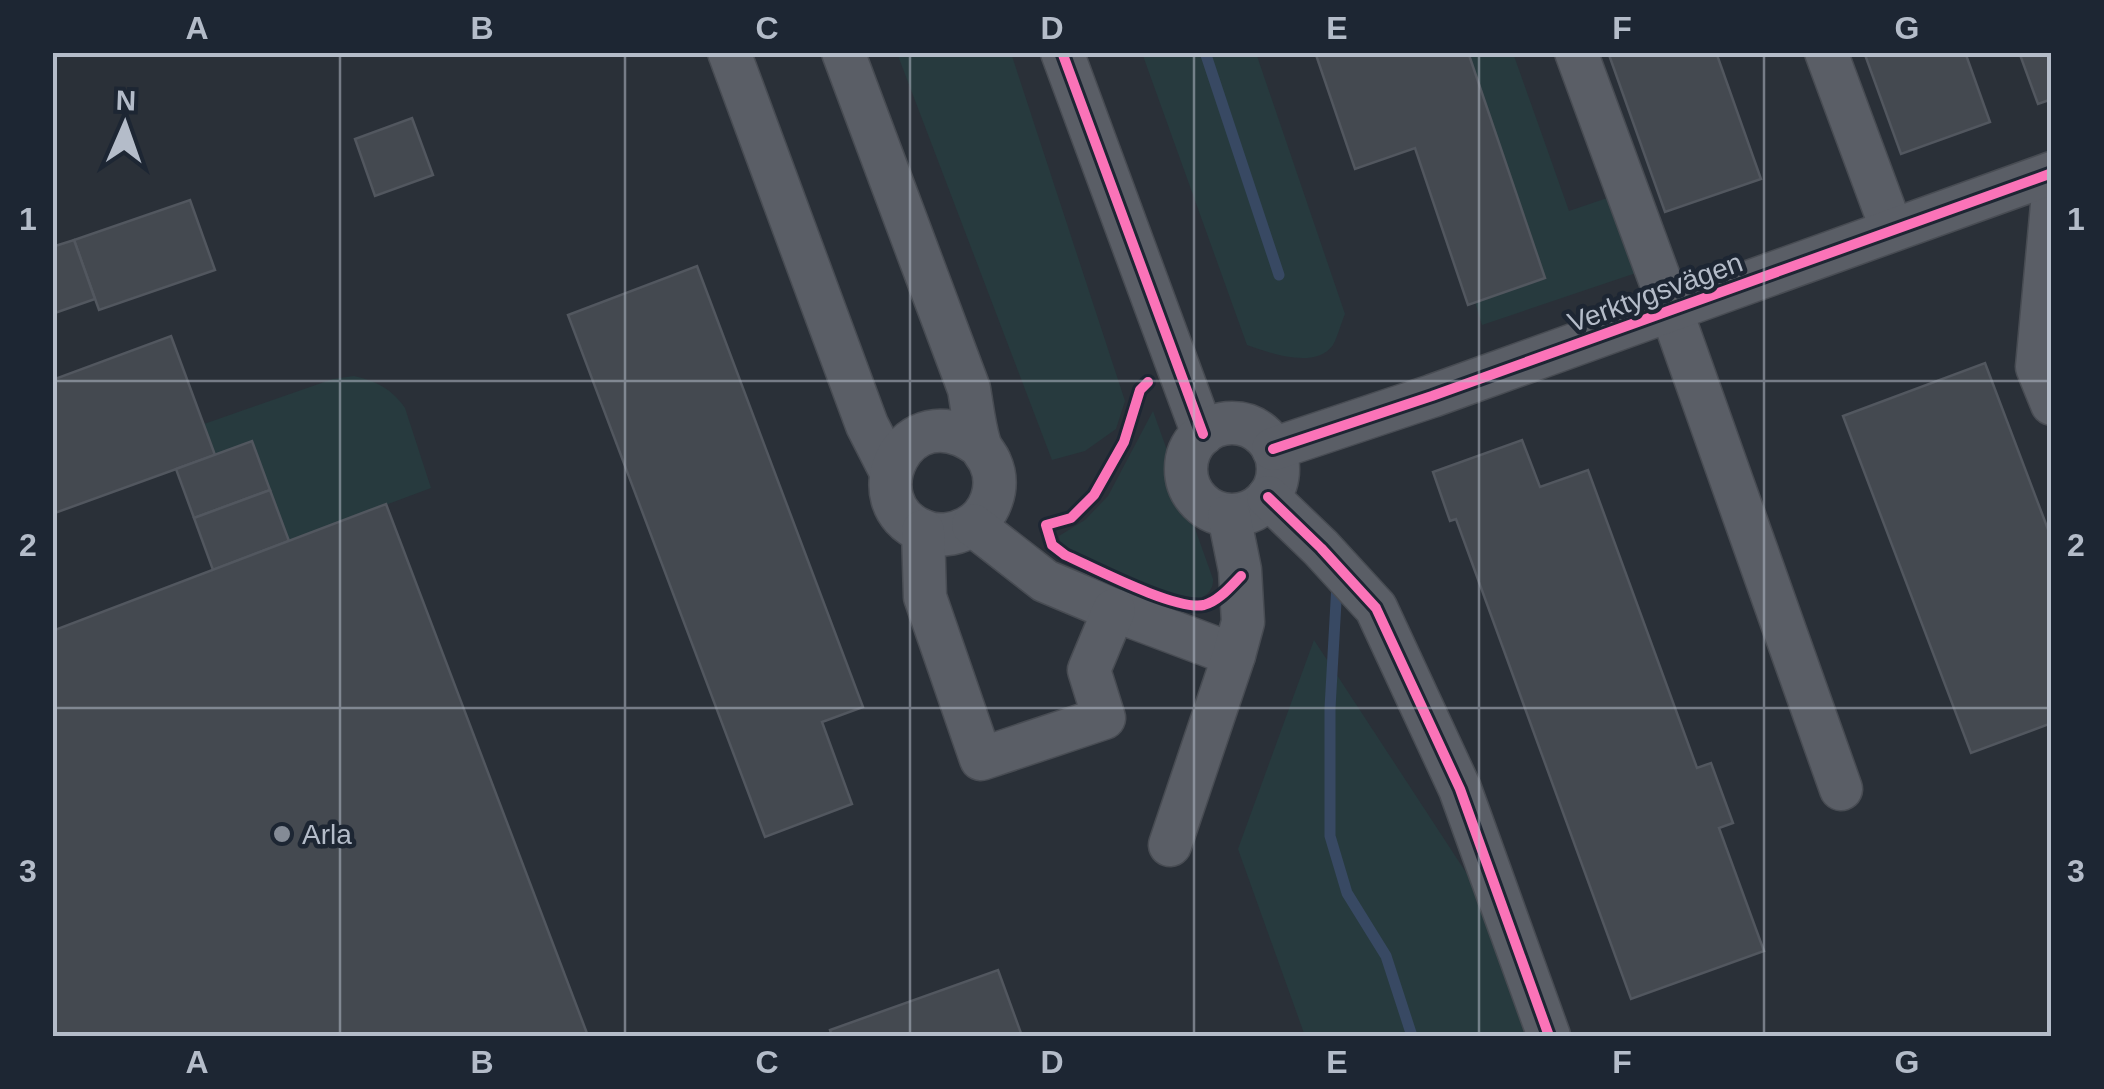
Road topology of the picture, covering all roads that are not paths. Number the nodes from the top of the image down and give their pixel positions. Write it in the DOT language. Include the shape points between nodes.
graph roads {
  1 [pos="729,52"];
  2 [pos="843,52"];
  3 [pos="1062,52"];
  4 [pos="1576,52"];
  5 [pos="1826,52"];
  6 [pos="2052,173"];
  7 [pos="2052,205"];
  8 [pos="1892,230"];
  9 [pos="1671,310"];
  10 [pos="2052,404"];
  11 [pos="1203,434"];
  12 [pos="980,446"];
  13 [pos="1272,448"];
  14 [pos="891,472"];
  15 [pos="1268,497"];
  16 [pos="1229,516"];
  17 [pos="973,526"];
  18 [pos="923,531"];
  19 [pos="1114,610"];
  20 [pos="1234,655"];
  21 [pos="1842,790"];
  22 [pos="1170,845"];
  23 [pos="1549,1036"];
  1 -- 14 [label="street" via="867,425"];
  2 -- 12 [label="street" via="969,389"];
  3 -- 11 [label="street"];
  4 -- 9 [label="street"];
  5 -- 8 [label="street"];
  6 -- 8 [label="street, Verktygsvägen"];
  7 -- 10 [label="street" via="2037,367"];
  8 -- 9 [label="street, Verktygsvägen"];
  9 -- 13 [label="street, Verktygsvägen"];
  9 -- 21 [label="street"];
  11 -- 13 [label="street" via="1215,426 1242,425"];
  11 -- 16 [label="street" via="1186,460 1186,476 1200,503"];
  12 -- 14 [label="street" via="953,431 923,434 909,442"];
  12 -- 17 [label="street" via="995,487"];
  13 -- 15 [label="street" via="1278,473"];
  14 -- 18 [label="street" via="896,508"];
  15 -- 16 [label="street"];
  15 -- 23 [label="street" via="1376,608 1460,789"];
  16 -- 20 [label="street" via="1243,602"];
  17 -- 18 [label="street" via="940,535"];
  17 -- 19 [label="street" via="1044,581"];
  18 -- 19 [label="street" via="925,597 981,759 1104,718 1090,670"];
  19 -- 20 [label="street"];
  20 -- 22 [label="street"];
}
